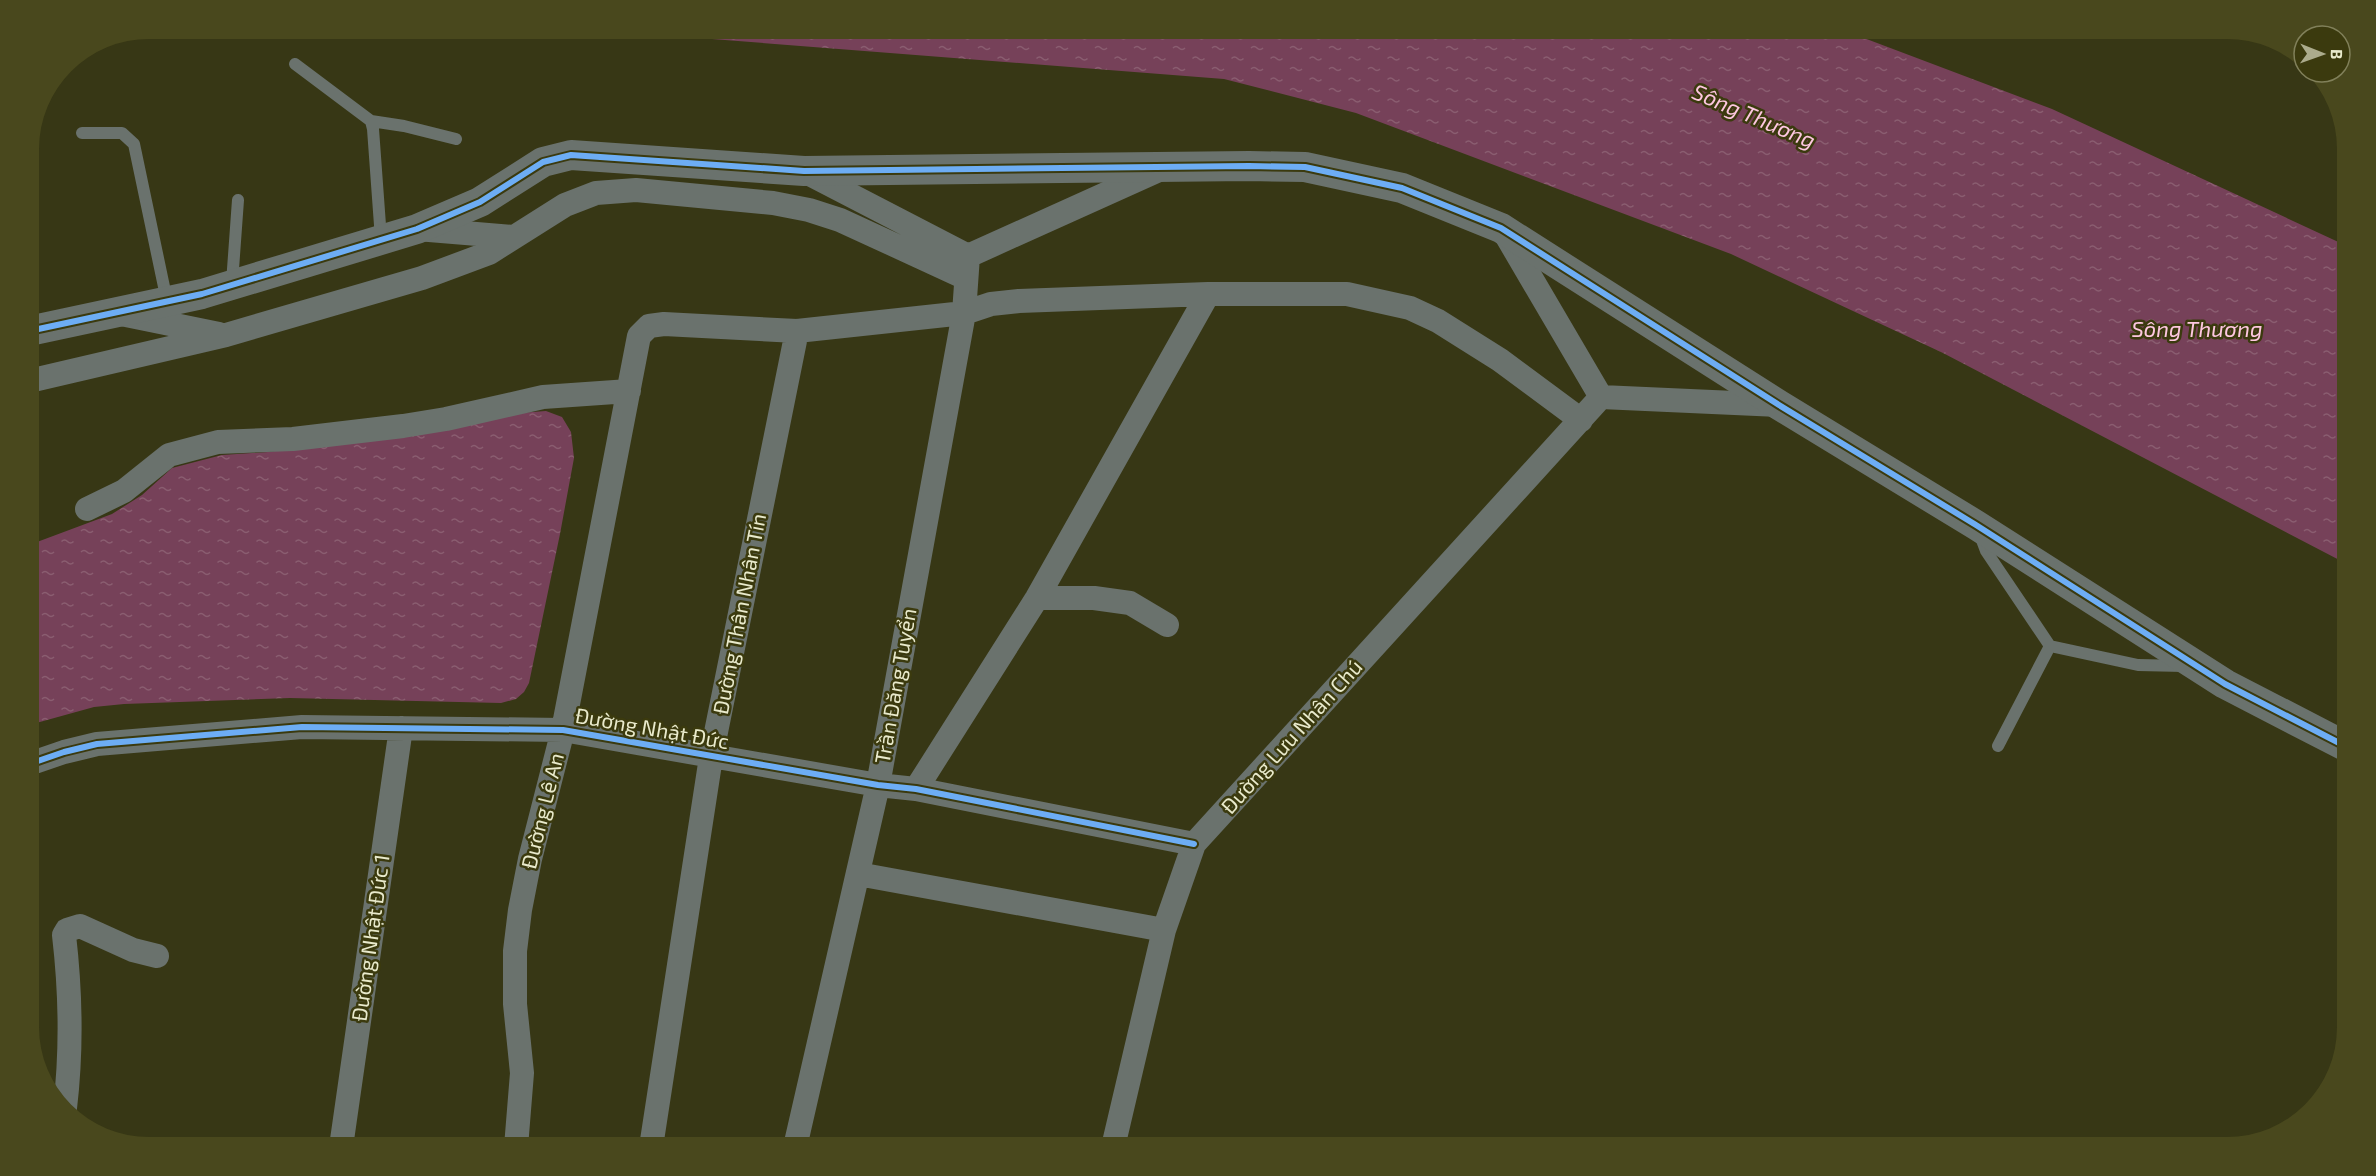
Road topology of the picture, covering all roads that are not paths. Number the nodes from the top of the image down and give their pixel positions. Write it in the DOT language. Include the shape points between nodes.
graph roads {
  1 [pos="295,64"];
  2 [pos="370,121"];
  3 [pos="81,133"];
  4 [pos="456,139"];
  5 [pos="1164,167"];
  6 [pos="804,171"];
  7 [pos="238,200"];
  8 [pos="1501,228"];
  9 [pos="417,229"];
  10 [pos="514,237"];
  11 [pos="381,240"];
  12 [pos="967,267"];
  13 [pos="232,285"];
  14 [pos="1208,294"];
  15 [pos="167,301"];
  16 [pos="115,312"];
  17 [pos="964,313"];
  18 [pos="39,329"];
  19 [pos="796,331"];
  20 [pos="226,335"];
  21 [pos="39,379"];
  22 [pos="629,391"];
  23 [pos="1601,397"];
  24 [pos="1779,405"];
  25 [pos="1581,420"];
  26 [pos="87,509"];
  27 [pos="1977,525"];
  28 [pos="1038,598"];
  29 [pos="1167,625"];
  30 [pos="2050,646"];
  31 [pos="2197,667"];
  32 [pos="401,728"];
  33 [pos="563,730"];
  34 [pos="2337,742"];
  35 [pos="1998,746"];
  36 [pos="711,757"];
  37 [pos="39,761"];
  38 [pos="878,785"];
  39 [pos="916,789"];
  40 [pos="1194,844"];
  41 [pos="858,874"];
  42 [pos="1164,930"];
  43 [pos="157,956"];
  44 [pos="66,1100"];
  45 [pos="343,1137"];
  46 [pos="517,1137"];
  47 [pos="653,1137"];
  48 [pos="798,1137"];
  49 [pos="1116,1137"];
  1 -- 2 [label="lane"];
  2 -- 4 [label="lane"];
  2 -- 11 [label="lane"];
  3 -- 15 [label="lane" via="122,133 134,144"];
  5 -- 6 [label="street"];
  5 -- 8 [label="street" via="1305,167 1402,188"];
  5 -- 12 [label="street"];
  6 -- 9 [label="street" via="571,155 543,162 480,202"];
  6 -- 12 [label="street"];
  7 -- 13 [label="lane"];
  8 -- 23 [label="street"];
  8 -- 24 [label="street"];
  9 -- 10 [label="street"];
  9 -- 11 [label="street"];
  10 -- 12 [label="street" via="566,205 596,193 636,190 809,210"];
  10 -- 20 [label="street" via="489,253 422,278"];
  11 -- 13 [label="street"];
  12 -- 17 [label="street, Trần Đăng Tuyển"];
  13 -- 15 [label="street"];
  14 -- 17 [label="street" via="1020,301 991,304"];
  14 -- 25 [label="street" via="1347,294 1410,308 1500,360"];
  14 -- 28 [label="street"];
  15 -- 16 [label="street"];
  16 -- 18 [label="street"];
  16 -- 20 [label="street"];
  17 -- 19 [label="street"];
  17 -- 38 [label="street, Trần Đăng Tuyển"];
  19 -- 22 [label="street, Đường Lê An" via="649,326 639,336"];
  19 -- 36 [label="street, Đường Thân Nhân Tín"];
  20 -- 21 [label="street"];
  22 -- 26 [label="street" via="543,397 403,426 293,439 218,442 169,455 124,491"];
  22 -- 33 [label="street, Đường Lê An"];
  23 -- 24 [label="street"];
  23 -- 25 [label="street, Đường Lưu Nhân Chú"];
  24 -- 27 [label="street"];
  25 -- 40 [label="street, Đường Lưu Nhân Chú"];
  27 -- 30 [label="lane" via="1986,551"];
  27 -- 31 [label="street"];
  28 -- 29 [label="street" via="1094,598 1131,603"];
  28 -- 39 [label="street"];
  30 -- 31 [label="lane" via="2138,665"];
  30 -- 35 [label="lane"];
  31 -- 34 [label="street"];
  32 -- 33 [label="street, Đường Nhật Đức"];
  32 -- 37 [label="street, Đường Nhật Đức" via="302,727 159,738 97,744"];
  32 -- 45 [label="street, Đường Nhật Đức 1"];
  33 -- 36 [label="street, Đường Nhật Đức"];
  33 -- 46 [label="street, Đường Lê An" via="530,859 515,951 515,1004 522,1073"];
  36 -- 38 [label="street, Đường Nhật Đức"];
  36 -- 47 [label="street, Đường Thân Nhân Tín"];
  38 -- 39 [label="street, Đường Nhật Đức"];
  38 -- 41 [label="street, Trần Đăng Tuyển"];
  39 -- 40 [label="street, Đường Nhật Đức"];
  40 -- 42 [label="street, Đường Lưu Nhân Chú"];
  41 -- 42 [label="street"];
  41 -- 48 [label="street, Trần Đăng Tuyển"];
  42 -- 49 [label="street, Đường Lưu Nhân Chú"];
  43 -- 44 [label="street" via="133,950 80,926 67,930 64,935 71,1060"];
}
